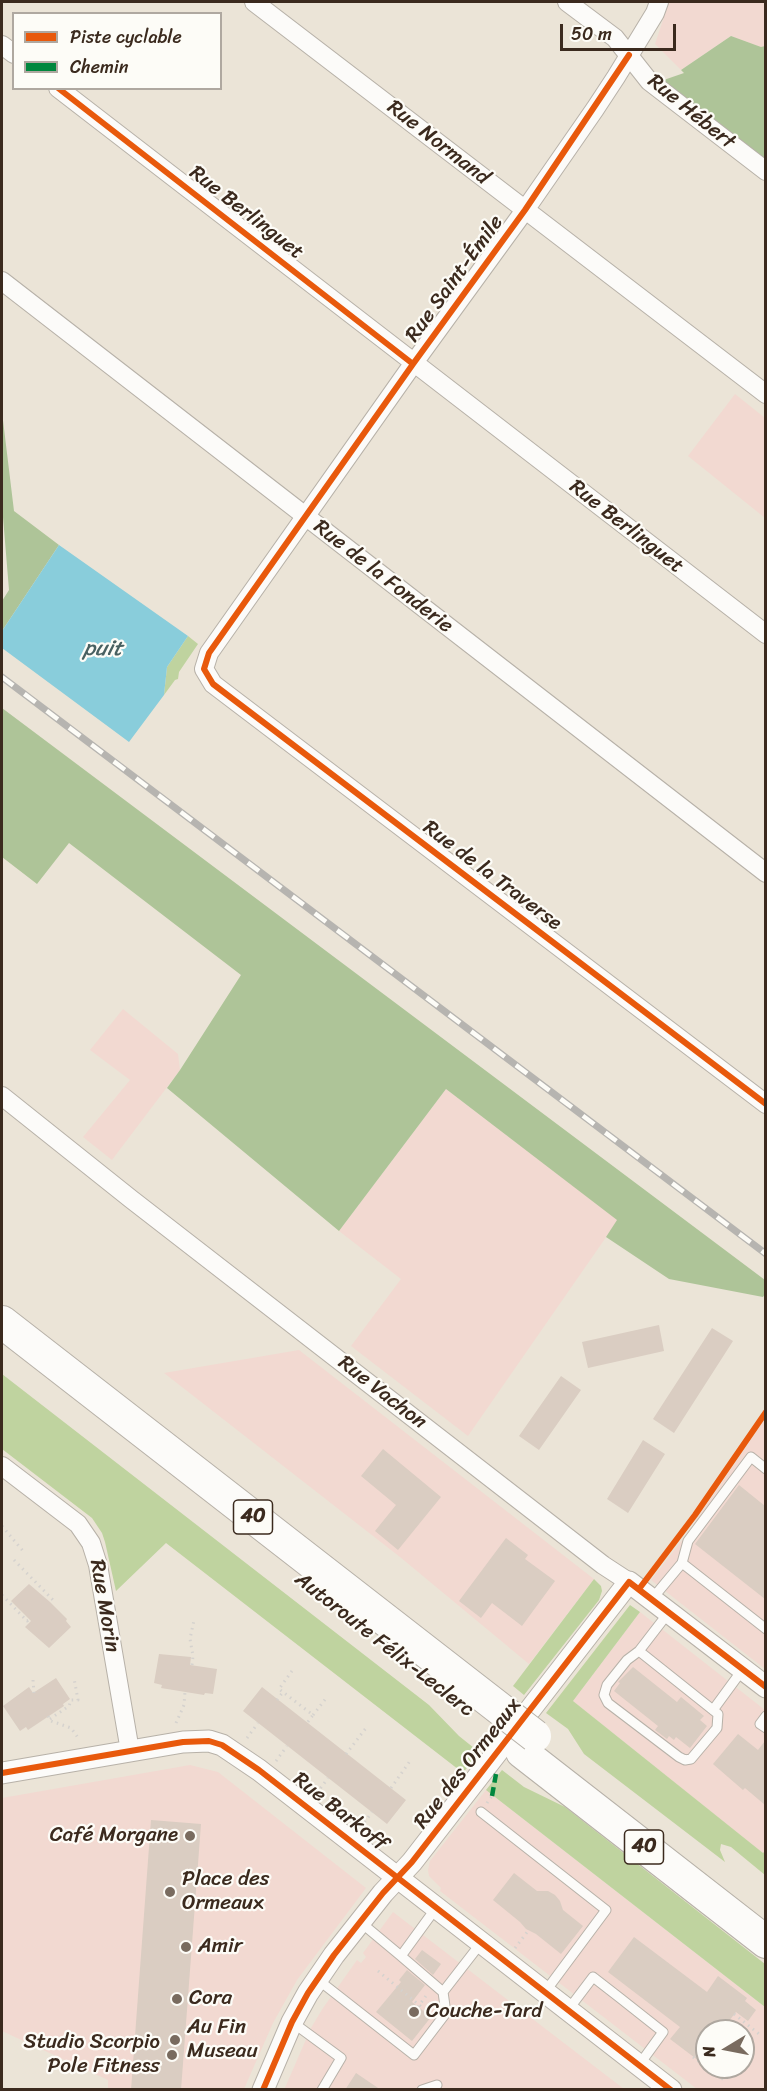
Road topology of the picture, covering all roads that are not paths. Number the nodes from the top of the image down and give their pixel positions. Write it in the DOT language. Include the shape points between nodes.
graph roads {
  1 [pos="254,2"];
  2 [pos="567,2"];
  3 [pos="660,2"];
  4 [pos="629,56"];
  5 [pos="61,90"];
  6 [pos="765,171"];
  7 [pos="525,210"];
  8 [pos="2,281"];
  9 [pos="413,364"];
  10 [pos="765,394"];
  11 [pos="305,517"];
  12 [pos="765,634"];
  13 [pos="204,669"];
  14 [pos="765,873"];
  15 [pos="2,1096"];
  16 [pos="765,1104"];
  17 [pos="2,1322"];
  18 [pos="2,1349"];
  19 [pos="2,1466"];
  20 [pos="765,1469"];
  21 [pos="682,1563"];
  22 [pos="629,1582"];
  23 [pos="652,1599"];
  24 [pos="669,1612"];
  25 [pos="765,1629"];
  26 [pos="639,1651"];
  27 [pos="743,1669"];
  28 [pos="765,1687"];
  29 [pos="713,1710"];
  30 [pos="765,1716"];
  31 [pos="497,1720"];
  32 [pos="765,1728"];
  33 [pos="529,1744"];
  34 [pos="130,1751"];
  35 [pos="2,1773"];
  36 [pos="481,1812"];
  37 [pos="397,1878"];
  38 [pos="436,1908"];
  39 [pos="765,1914"];
  40 [pos="359,1922"];
  41 [pos="765,1942"];
  42 [pos="481,1943"];
  43 [pos="401,1956"];
  44 [pos="317,1979"];
  45 [pos="443,1992"];
  46 [pos="545,1992"];
  47 [pos="568,2010"];
  48 [pos="292,2022"];
  49 [pos="639,2065"];
  50 [pos="437,2085"];
  51 [pos="263,2090"];
  52 [pos="322,2090"];
  53 [pos="422,2090"];
  54 [pos="671,2090"];
  1 -- 7 [label="street, Rue Normand"];
  2 -- 4 [label="street, Rue Hébert" via="615,38"];
  3 -- 4 [label="street, Rue Saint-Émile"];
  4 -- 6 [label="street, Rue Hébert" via="649,81"];
  4 -- 7 [label="street, Rue Saint-Émile"];
  5 -- 9 [label="street, Rue Berlinguet"];
  7 -- 9 [label="street, Rue Saint-Émile"];
  7 -- 10 [label="street, Rue Normand"];
  8 -- 11 [label="street, Rue de la Fonderie"];
  9 -- 11 [label="street, Rue Saint-Émile"];
  9 -- 12 [label="street, Rue Berlinguet"];
  11 -- 13 [label="street, Rue Saint-Émile" via="209,653"];
  11 -- 14 [label="street, Rue de la Fonderie"];
  13 -- 16 [label="street, Rue de la Traverse" via="213,684"];
  15 -- 22 [label="street, Rue Vachon"];
  17 -- 31 [label="highway, Autoroute Félix-Leclerc / 40"];
  18 -- 31 [label="highway, Autoroute Félix-Leclerc / 40"];
  19 -- 34 [label="street, Rue Morin" via="78,1524 94,1549"];
  20 -- 21 [label="lane" via="751,1457 688,1541"];
  21 -- 23 [label="lane"];
  21 -- 25 [label="lane"];
  22 -- 23 [label="street, Rue Vachon"];
  22 -- 37 [label="street, Rue des Ormeaux"];
  23 -- 24 [label="street, Rue Vachon"];
  24 -- 26 [label="lane"];
  24 -- 27 [label="street, Rue Vachon"];
  26 -- 29 [label="lane"];
  26 -- 29 [label="lane" via="605,1688 608,1703 685,1760 694,1757 717,1728 718,1714"];
  27 -- 28 [label="street, Rue Vachon"];
  27 -- 29 [label="lane"];
  30 -- 32 [label="lane" via="759,1724"];
  31 -- 33 [label="highway, Autoroute Félix-Leclerc / 40"];
  33 -- 39 [label="highway, Autoroute Félix-Leclerc / 40"];
  33 -- 41 [label="highway, Autoroute Félix-Leclerc / 40"];
  34 -- 35 [label="street, Rue Barkoff"];
  34 -- 37 [label="street, Rue Barkoff" via="193,1741 222,1744"];
  36 -- 46 [label="lane" via="606,1910"];
  37 -- 38 [label="street, Rue Barkoff"];
  37 -- 40 [label="street, Rue des Ormeaux"];
  38 -- 42 [label="street, Rue Barkoff"];
  38 -- 43 [label="lane"];
  40 -- 43 [label="lane"];
  40 -- 44 [label="street, Rue des Ormeaux"];
  42 -- 45 [label="lane"];
  42 -- 46 [label="street, Rue Barkoff"];
  43 -- 45 [label="lane"];
  44 -- 45 [label="lane" via="414,2055 446,2013"];
  44 -- 48 [label="street, Rue des Ormeaux"];
  46 -- 47 [label="street, Rue Barkoff"];
  47 -- 49 [label="street, Rue Barkoff"];
  47 -- 49 [label="lane" via="593,1977 663,2032"];
  48 -- 51 [label="street, Rue des Ormeaux"];
  48 -- 52 [label="lane" via="341,2058"];
  49 -- 54 [label="street, Rue Barkoff"];
  50 -- 53 [label="lane"];
}
